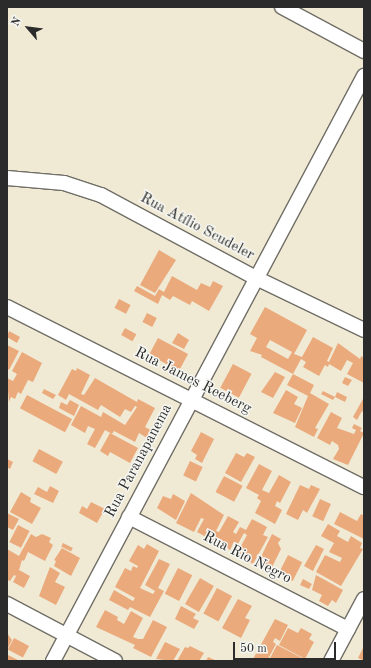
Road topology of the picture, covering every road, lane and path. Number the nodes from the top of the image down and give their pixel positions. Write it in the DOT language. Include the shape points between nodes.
graph roads {
  1 [pos="282,7"];
  2 [pos="364,51"];
  3 [pos="364,76"];
  4 [pos="7,178"];
  5 [pos="256,278"];
  6 [pos="7,307"];
  7 [pos="364,330"];
  8 [pos="191,399"];
  9 [pos="364,487"];
  10 [pos="129,517"];
  11 [pos="364,599"];
  12 [pos="7,604"];
  13 [pos="348,629"];
  14 [pos="66,635"];
  15 [pos="53,661"];
  16 [pos="115,661"];
  17 [pos="331,661"];
  1 -- 2 [label="street"];
  3 -- 5 [label="street, Rua Paranapanema"];
  4 -- 5 [label="street, Rua Atílio Scudeler" via="64,183 101,195"];
  5 -- 7 [label="street, Rua Atílio Scudeler"];
  5 -- 8 [label="street, Rua Paranapanema"];
  6 -- 8 [label="street, Rua James Reeberg"];
  8 -- 9 [label="street, Rua James Reeberg"];
  8 -- 10 [label="street, Rua Paranapanema"];
  10 -- 13 [label="street, Rua Rio Negro"];
  10 -- 14 [label="street, Rua Paranapanema"];
  11 -- 13 [label="street"];
  12 -- 14 [label="street"];
  13 -- 17 [label="street"];
  14 -- 15 [label="street, Rua Paranapanema"];
  14 -- 16 [label="street"];
}
